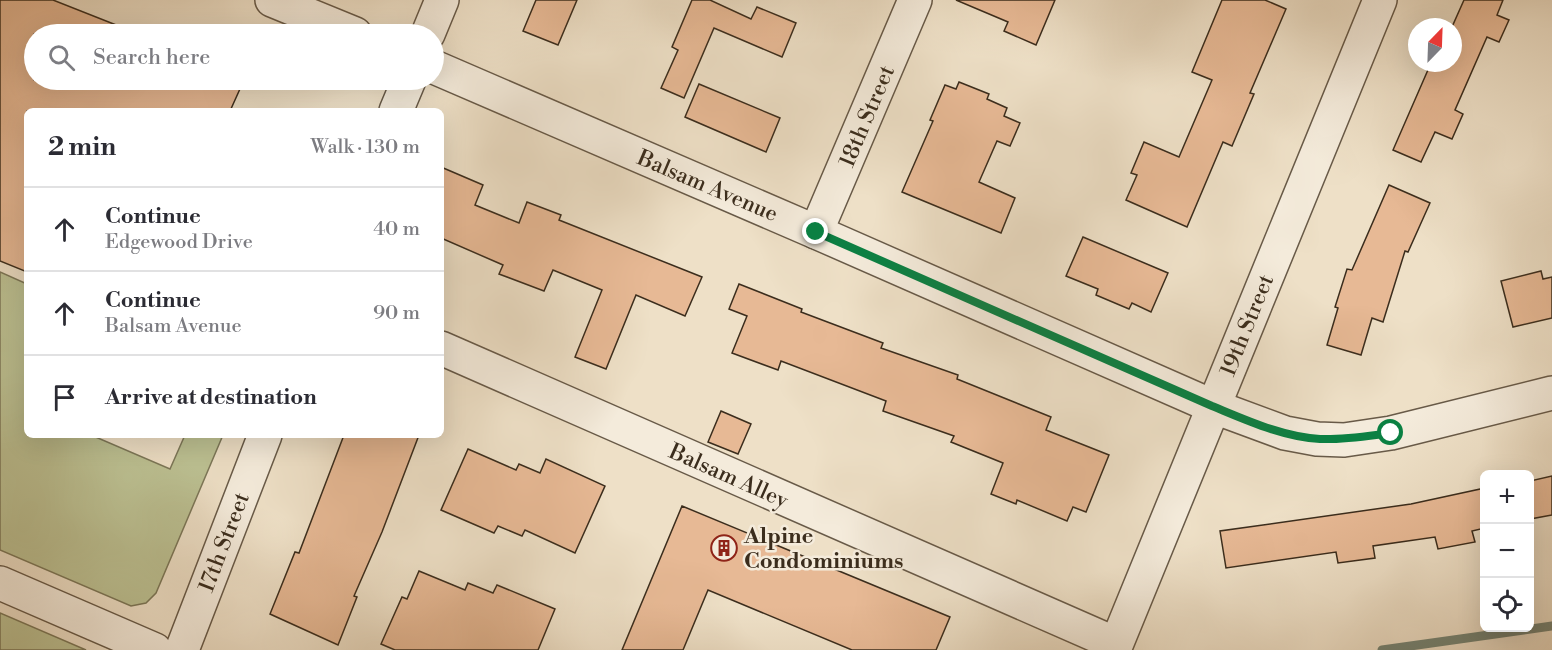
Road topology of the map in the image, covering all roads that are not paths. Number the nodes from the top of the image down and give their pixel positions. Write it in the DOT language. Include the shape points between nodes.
graph roads {
  1 [pos="272,0"];
  2 [pos="442,0"];
  3 [pos="915,0"];
  4 [pos="1380,0"];
  5 [pos="331,24"];
  6 [pos="432,24"];
  7 [pos="444,71"];
  8 [pos="405,90"];
  9 [pos="397,108"];
  10 [pos="816,232"];
  11 [pos="444,349"];
  12 [pos="1552,393"];
  13 [pos="1212,406"];
  14 [pos="264,438"];
  15 [pos="0,583"];
  16 [pos="1115,647"];
  17 [pos="155,650"];
  18 [pos="182,650"];
  1 -- 5 [label="street"];
  2 -- 6 [label="street"];
  3 -- 10 [label="street, 18th Street"];
  4 -- 13 [label="street, 19th Street"];
  7 -- 10 [label="street, Balsam Avenue"];
  8 -- 9 [label="street"];
  10 -- 13 [label="street, Balsam Avenue"];
  11 -- 16 [label="street, Balsam Alley"];
  12 -- 13 [label="street, Balsam Avenue" via="1391,433 1344,440 1285,433"];
  13 -- 16 [label="street, 19th Street"];
  14 -- 18 [label="street, 17th Street"];
  15 -- 17 [label="street"];
}
